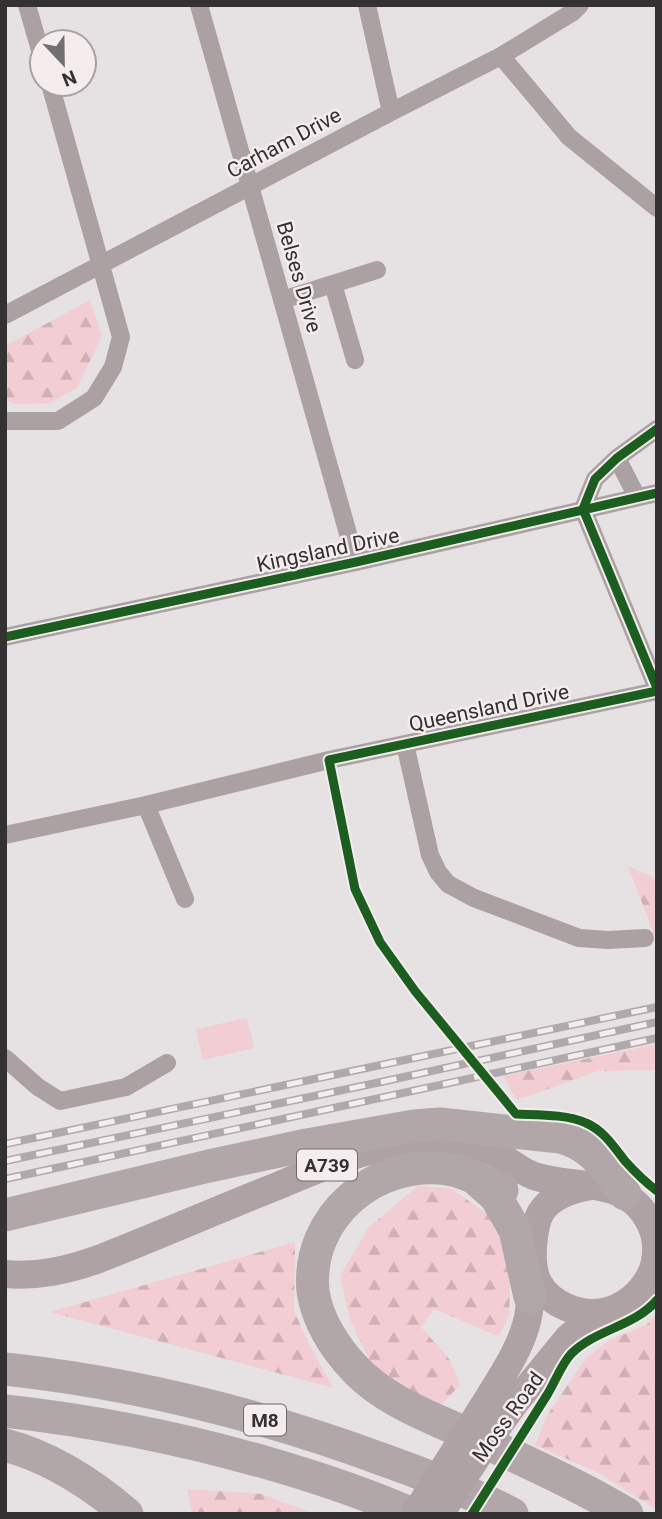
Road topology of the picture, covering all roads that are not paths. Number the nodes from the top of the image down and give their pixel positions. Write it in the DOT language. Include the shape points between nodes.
graph roads {
  1 [pos="27,5"];
  2 [pos="199,5"];
  3 [pos="367,5"];
  4 [pos="580,5"];
  5 [pos="34,28"];
  6 [pos="501,56"];
  7 [pos="54,98"];
  8 [pos="391,112"];
  9 [pos="250,187"];
  10 [pos="657,208"];
  11 [pos="100,265"];
  12 [pos="377,270"];
  13 [pos="333,284"];
  14 [pos="282,300"];
  15 [pos="5,315"];
  16 [pos="355,360"];
  17 [pos="5,421"];
  18 [pos="657,429"];
  19 [pos="617,458"];
  20 [pos="657,493"];
  21 [pos="637,497"];
  22 [pos="583,509"];
  23 [pos="356,562"];
  24 [pos="5,637"];
  25 [pos="657,690"];
  26 [pos="405,744"];
  27 [pos="146,805"];
  28 [pos="5,835"];
  29 [pos="185,899"];
  30 [pos="645,938"];
  31 [pos="5,1058"];
  32 [pos="167,1063"];
  33 [pos="490,1185"];
  34 [pos="591,1185"];
  35 [pos="640,1203"];
  36 [pos="5,1215"];
  37 [pos="655,1266"];
  38 [pos="532,1271"];
  39 [pos="5,1274"];
  40 [pos="73,1278"];
  41 [pos="5,1293"];
  42 [pos="619,1307"];
  43 [pos="5,1369"];
  44 [pos="503,1399"];
  45 [pos="5,1411"];
  46 [pos="5,1445"];
  47 [pos="127,1514"];
  48 [pos="413,1514"];
  49 [pos="440,1514"];
  50 [pos="512,1514"];
  51 [pos="628,1514"];
  1 -- 5 [label="street"];
  2 -- 9 [label="street, Belses Drive"];
  3 -- 8 [label="street"];
  4 -- 6 [label="street, Carham Drive"];
  6 -- 8 [label="street, Carham Drive"];
  6 -- 10 [label="street" via="569,137"];
  7 -- 11 [label="street"];
  8 -- 9 [label="street, Carham Drive"];
  9 -- 11 [label="street, Carham Drive"];
  9 -- 14 [label="street, Belses Drive"];
  11 -- 15 [label="street, Carham Drive"];
  11 -- 17 [label="street" via="121,337 113,366 94,398 58,421"];
  12 -- 13 [label="street"];
  13 -- 14 [label="street"];
  13 -- 16 [label="street"];
  14 -- 23 [label="street, Belses Drive"];
  18 -- 19 [label="street"];
  19 -- 21 [label="street"];
  19 -- 22 [label="street" via="595,480"];
  20 -- 21 [label="street, Kingsland Drive"];
  21 -- 22 [label="street, Kingsland Drive"];
  22 -- 23 [label="street, Kingsland Drive"];
  22 -- 25 [label="street"];
  23 -- 24 [label="street, Kingsland Drive"];
  25 -- 26 [label="street, Queensland Drive"];
  26 -- 27 [label="street, Queensland Drive"];
  26 -- 30 [label="street" via="430,855 448,884 579,938"];
  27 -- 28 [label="street, Queensland Drive"];
  27 -- 29 [label="street"];
  31 -- 32 [label="street" via="60,1101 126,1087"];
  33 -- 38 [label="highway"];
  33 -- 38 [label="main road, A739" via="514,1207"];
  33 -- 40 [label="main road, A739" via="487,1177 460,1162 434,1158 390,1162 305,1192 150,1259"];
  33 -- 51 [label="highway" via="462,1172 426,1168 387,1176 356,1193 325,1230 313,1268 313,1292 327,1333 357,1372 390,1396"];
  34 -- 35 [label="main road"];
  34 -- 38 [label="main road" via="555,1198 541,1212"];
  34 -- 40 [label="main road, A739" via="538,1177 495,1153 468,1145 387,1146 99,1259"];
  35 -- 36 [label="highway" via="577,1142 440,1124 307,1145"];
  35 -- 37 [label="main road" via="653,1228"];
  37 -- 42 [label="main road" via="641,1290"];
  38 -- 42 [label="main road" via="553,1299 570,1309 600,1312"];
  38 -- 44 [label="main road, Moss Road" via="527,1323 508,1365"];
  39 -- 40 [label="main road, A739"];
  40 -- 41 [label="main road, A739" via="20,1294"];
  42 -- 44 [label="main road, Moss Road" via="586,1323"];
  43 -- 50 [label="highway, M8" via="117,1385 287,1427 419,1472"];
  44 -- 48 [label="main road, Moss Road, bridge"];
  44 -- 49 [label="main road, Moss Road, bridge" via="488,1440"];
  45 -- 48 [label="highway, M8" via="193,1443 310,1476"];
  46 -- 47 [label="highway" via="57,1466"];
}
